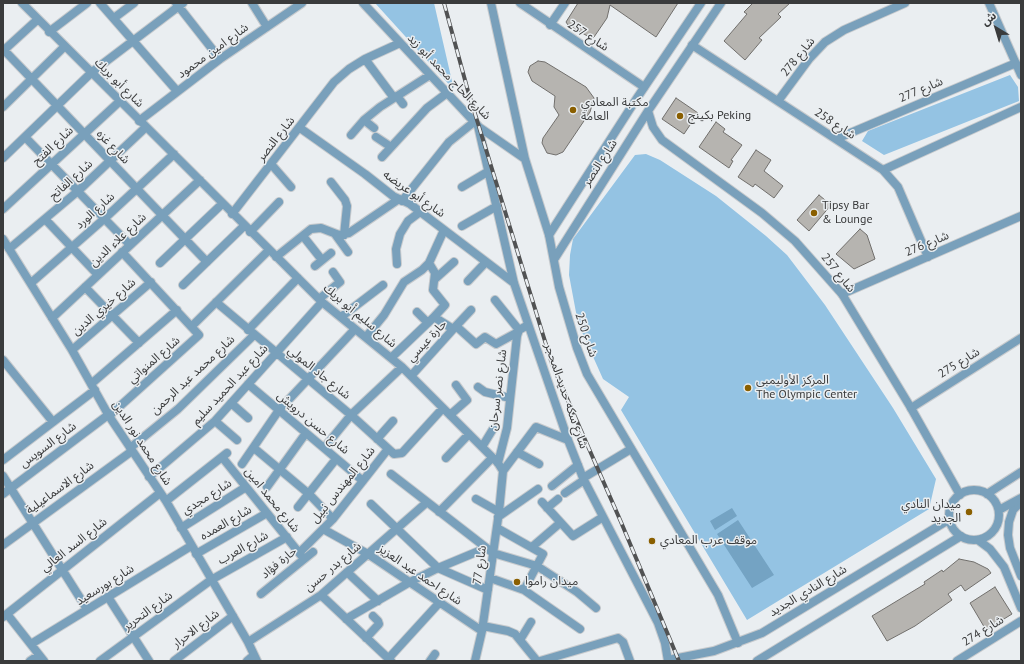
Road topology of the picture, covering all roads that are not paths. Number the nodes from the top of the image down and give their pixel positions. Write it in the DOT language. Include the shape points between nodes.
graph roads {
  1 [pos="22,3"];
  2 [pos="86,3"];
  3 [pos="100,3"];
  4 [pos="134,3"];
  5 [pos="252,3"];
  6 [pos="302,3"];
  7 [pos="363,3"];
  8 [pos="491,3"];
  9 [pos="520,3"];
  10 [pos="565,3"];
  11 [pos="701,3"];
  12 [pos="721,3"];
  13 [pos="906,3"];
  14 [pos="989,3"];
  15 [pos="179,4"];
  16 [pos="114,18"];
  17 [pos="37,20"];
  18 [pos="550,25"];
  19 [pos="267,27"];
  20 [pos="49,32"];
  21 [pos="133,41"];
  22 [pos="400,43"];
  23 [pos="692,45"];
  24 [pos="64,47"];
  25 [pos="3,50"];
  26 [pos="365,58"];
  27 [pos="220,59"];
  28 [pos="1016,63"];
  29 [pos="92,72"];
  30 [pos="430,75"];
  31 [pos="1021,75"];
  32 [pos="31,79"];
  33 [pos="644,87"];
  34 [pos="177,92"];
  35 [pos="447,93"];
  36 [pos="395,97"];
  37 [pos="120,101"];
  38 [pos="778,101"];
  39 [pos="403,104"];
  40 [pos="57,106"];
  41 [pos="3,107"];
  42 [pos="1021,107"];
  43 [pos="648,111"];
  44 [pos="364,120"];
  45 [pos="139,121"];
  46 [pos="476,124"];
  47 [pos="146,127"];
  48 [pos="300,128"];
  49 [pos="374,128"];
  50 [pos="84,134"];
  51 [pos="351,134"];
  52 [pos="26,136"];
  53 [pos="376,137"];
  54 [pos="836,139"];
  55 [pos="391,147"];
  56 [pos="174,154"];
  57 [pos="382,157"];
  58 [pos="3,158"];
  59 [pos="525,159"];
  60 [pos="110,161"];
  61 [pos="52,164"];
  62 [pos="271,164"];
  63 [pos="883,170"];
  64 [pos="489,171"];
  65 [pos="200,180"];
  66 [pos="331,182"];
  67 [pos="291,187"];
  68 [pos="462,187"];
  69 [pos="136,189"];
  70 [pos="78,191"];
  71 [pos="400,200"];
  72 [pos="279,202"];
  73 [pos="222,204"];
  74 [pos="497,206"];
  75 [pos="3,209"];
  76 [pos="420,212"];
  77 [pos="232,214"];
  78 [pos="162,215"];
  79 [pos="1021,216"];
  80 [pos="45,219"];
  81 [pos="104,219"];
  82 [pos="244,226"];
  83 [pos="462,226"];
  84 [pos="444,230"];
  85 [pos="250,232"];
  86 [pos="335,234"];
  87 [pos="344,235"];
  88 [pos="549,235"];
  89 [pos="303,236"];
  90 [pos="3,239"];
  91 [pos="185,239"];
  92 [pos="130,245"];
  93 [pos="72,247"];
  94 [pos="9,249"];
  95 [pos="269,250"];
  96 [pos="122,252"];
  97 [pos="348,252"];
  98 [pos="331,253"];
  99 [pos="276,257"];
  100 [pos="928,257"];
  101 [pos="555,258"];
  102 [pos="207,262"];
  103 [pos="429,262"];
  104 [pos="454,262"];
  105 [pos="486,262"];
  106 [pos="160,263"];
  107 [pos="397,264"];
  108 [pos="334,272"];
  109 [pos="98,275"];
  110 [pos="298,278"];
  111 [pos="435,279"];
  112 [pos="468,281"];
  113 [pos="151,282"];
  114 [pos="30,283"];
  115 [pos="514,283"];
  116 [pos="183,285"];
  117 [pos="383,285"];
  118 [pos="85,287"];
  119 [pos="842,294"];
  120 [pos="321,300"];
  121 [pos="495,300"];
  122 [pos="216,302"];
  123 [pos="177,310"];
  124 [pos="471,310"];
  125 [pos="417,312"];
  126 [pos="112,316"];
  127 [pos="341,317"];
  128 [pos="52,318"];
  129 [pos="431,320"];
  130 [pos="528,325"];
  131 [pos="192,326"];
  132 [pos="455,328"];
  133 [pos="355,329"];
  134 [pos="519,331"];
  135 [pos="251,332"];
  136 [pos="366,337"];
  137 [pos="1021,338"];
  138 [pos="139,343"];
  139 [pos="72,350"];
  140 [pos="276,353"];
  141 [pos="391,358"];
  142 [pos="3,360"];
  143 [pos="402,367"];
  144 [pos="411,376"];
  145 [pos="308,379"];
  146 [pos="248,384"];
  147 [pos="456,385"];
  148 [pos="93,387"];
  149 [pos="478,387"];
  150 [pos="510,398"];
  151 [pos="231,403"];
  152 [pos="443,408"];
  153 [pos="911,408"];
  154 [pos="279,410"];
  155 [pos="108,415"];
  156 [pos="351,415"];
  157 [pos="450,415"];
  158 [pos="248,418"];
  159 [pos="215,421"];
  160 [pos="393,421"];
  161 [pos="53,422"];
  162 [pos="493,428"];
  163 [pos="306,433"];
  164 [pos="469,434"];
  165 [pos="376,439"];
  166 [pos="237,440"];
  167 [pos="568,440"];
  168 [pos="482,447"];
  169 [pos="254,448"];
  170 [pos="324,448"];
  171 [pos="131,449"];
  172 [pos="388,449"];
  173 [pos="631,449"];
  174 [pos="517,452"];
  175 [pos="446,458"];
  176 [pos="336,459"];
  177 [pos="3,460"];
  178 [pos="495,460"];
  179 [pos="242,464"];
  180 [pos="539,464"];
  181 [pos="578,465"];
  182 [pos="280,469"];
  183 [pos="503,471"];
  184 [pos="1021,472"];
  185 [pos="391,474"];
  186 [pos="3,476"];
  187 [pos="149,477"];
  188 [pos="584,479"];
  189 [pos="363,481"];
  190 [pos="552,486"];
  191 [pos="246,487"];
  192 [pos="267,487"];
  193 [pos="11,488"];
  194 [pos="538,489"];
  195 [pos="160,492"];
  196 [pos="565,493"];
  197 [pos="3,494"];
  198 [pos="309,494"];
  199 [pos="987,494"];
  200 [pos="960,495"];
  201 [pos="1021,498"];
  202 [pos="476,499"];
  203 [pos="558,499"];
  204 [pos="166,501"];
  205 [pos="1021,502"];
  206 [pos="426,503"];
  207 [pos="370,504"];
  208 [pos="298,507"];
  209 [pos="999,510"];
  210 [pos="439,512"];
  211 [pos="267,513"];
  212 [pos="499,515"];
  213 [pos="603,517"];
  214 [pos="333,519"];
  215 [pos="950,519"];
  216 [pos="34,522"];
  217 [pos="560,523"];
  218 [pos="181,528"];
  219 [pos="323,528"];
  220 [pos="497,528"];
  221 [pos="397,529"];
  222 [pos="961,536"];
  223 [pos="287,537"];
  224 [pos="978,540"];
  225 [pos="3,545"];
  226 [pos="191,546"];
  227 [pos="532,547"];
  228 [pos="486,548"];
  229 [pos="313,552"];
  230 [pos="493,553"];
  231 [pos="196,554"];
  232 [pos="368,554"];
  233 [pos="302,556"];
  234 [pos="537,566"];
  235 [pos="438,568"];
  236 [pos="63,569"];
  237 [pos="347,572"];
  238 [pos="1021,576"];
  239 [pos="490,578"];
  240 [pos="211,580"];
  241 [pos="410,582"];
  242 [pos="488,590"];
  243 [pos="524,590"];
  244 [pos="261,594"];
  245 [pos="321,595"];
  246 [pos="108,597"];
  247 [pos="378,601"];
  248 [pos="440,602"];
  249 [pos="596,608"];
  250 [pos="1021,608"];
  251 [pos="87,609"];
  252 [pos="5,615"];
  253 [pos="233,616"];
  254 [pos="373,616"];
  255 [pos="346,619"];
  256 [pos="1021,621"];
  257 [pos="531,622"];
  258 [pos="482,628"];
  259 [pos="580,629"];
  260 [pos="134,636"];
  261 [pos="366,638"];
  262 [pos="520,640"];
  263 [pos="248,642"];
  264 [pos="738,643"];
  265 [pos="31,644"];
  266 [pos="41,658"];
  267 [pos="255,658"];
  268 [pos="390,660"];
  269 [pos="760,660"];
  270 [pos="30,661"];
  271 [pos="100,661"];
  272 [pos="149,661"];
  273 [pos="174,661"];
  274 [pos="247,661"];
  275 [pos="475,661"];
  276 [pos="539,661"];
  277 [pos="630,661"];
  278 [pos="667,661"];
  279 [pos="957,661"];
  1 -- 17 [label="street, شارع أبو بريك"];
  2 -- 20 [label="street"];
  3 -- 16 [label="street"];
  4 -- 16 [label="street"];
  5 -- 19 [label="street"];
  6 -- 19 [label="street, شارع امين محمود"];
  7 -- 22 [label="street, شارع الحاج محمد أبو زيد"];
  8 -- 59 [label="street, شارع 250"];
  9 -- 18 [label="street, شارع 257"];
  10 -- 18 [label="street"];
  11 -- 33 [label="street, شارع النصر"];
  12 -- 23 [label="street, شارع النصر"];
  13 -- 38 [label="street, شارع 278" via="844,30 830,39 809,59"];
  14 -- 28 [label="street"];
  15 -- 21 [label="street"];
  15 -- 27 [label="street"];
  16 -- 21 [label="street"];
  17 -- 20 [label="street, شارع أبو بريك"];
  17 -- 25 [label="street"];
  18 -- 33 [label="street, شارع 257"];
  19 -- 27 [label="street, شارع امين محمود"];
  20 -- 24 [label="street, شارع أبو بريك"];
  21 -- 29 [label="street"];
  21 -- 34 [label="street"];
  22 -- 26 [label="street, شارع النصر"];
  22 -- 30 [label="street, شارع الحاج محمد أبو زيد"];
  23 -- 38 [label="street, شارع 258"];
  23 -- 43 [label="street, شارع النصر"];
  24 -- 29 [label="street, شارع أبو بريك"];
  24 -- 32 [label="street"];
  25 -- 32 [label="street, شارع غزه"];
  26 -- 36 [label="street"];
  26 -- 48 [label="street, شارع النصر" via="334,82"];
  27 -- 34 [label="street, شارع امين محمود"];
  28 -- 31 [label="street"];
  28 -- 54 [label="street, شارع 277"];
  29 -- 37 [label="street, شارع أبو بريك"];
  29 -- 40 [label="street"];
  30 -- 35 [label="street, شارع الحاج محمد أبو زيد"];
  30 -- 36 [label="street"];
  32 -- 40 [label="street, شارع غزه"];
  32 -- 41 [label="street"];
  33 -- 88 [label="street, شارع النصر"];
  34 -- 45 [label="street, شارع امين محمود"];
  35 -- 46 [label="street, شارع الحاج محمد أبو زيد"];
  35 -- 55 [label="street" via="427,108"];
  36 -- 39 [label="street"];
  36 -- 44 [label="street"];
  37 -- 45 [label="street, شارع أبو بريك"];
  37 -- 50 [label="street, شارع الفتح"];
  38 -- 54 [label="street, شارع 258"];
  40 -- 50 [label="street, شارع غزه"];
  40 -- 52 [label="street"];
  42 -- 63 [label="street"];
  43 -- 101 [label="street, شارع النصر"];
  43 -- 119 [label="street, شارع 257" via="653,127 662,140 762,213 795,241"];
  44 -- 49 [label="street"];
  44 -- 51 [label="street"];
  45 -- 47 [label="street, شارع أبو بريك"];
  46 -- 59 [label="street, شارع الحاج محمد أبو زيد"];
  46 -- 64 [label="street, شارع سكه حديد المحجر"];
  46 -- 71 [label="street" via="449,142"];
  47 -- 56 [label="street, شارع أبو بريك"];
  47 -- 60 [label="street, شارع الفاتح"];
  48 -- 62 [label="street, شارع النصر"];
  48 -- 71 [label="street, شارع أبو عريضه"];
  50 -- 60 [label="street, شارع غزه"];
  50 -- 61 [label="street, شارع الفتح"];
  52 -- 58 [label="street"];
  52 -- 61 [label="street"];
  53 -- 55 [label="street"];
  54 -- 63 [label="street, شارع 258"];
  55 -- 57 [label="street"];
  56 -- 65 [label="street, شارع أبو بريك"];
  56 -- 69 [label="street, شارع الورد"];
  59 -- 88 [label="street, شارع 250"];
  60 -- 69 [label="street, شارع غزه"];
  60 -- 70 [label="street, شارع الفاتح"];
  61 -- 70 [label="street"];
  61 -- 75 [label="street, شارع الفتح"];
  62 -- 67 [label="street"];
  62 -- 77 [label="street, شارع النصر"];
  63 -- 100 [label="street, شارع 258" via="898,187"];
  64 -- 68 [label="street"];
  64 -- 74 [label="street, شارع سكه حديد المحجر"];
  65 -- 73 [label="street, شارع سليم أبو بريك"];
  65 -- 78 [label="street, شارع علاء الدين"];
  66 -- 87 [label="street" via="345,200"];
  69 -- 78 [label="street, شارع غزه"];
  69 -- 81 [label="street, شارع الورد"];
  70 -- 80 [label="street, شارع الفاتح"];
  70 -- 81 [label="street"];
  71 -- 76 [label="street, شارع أبو عريضه"];
  71 -- 87 [label="street"];
  72 -- 85 [label="street"];
  73 -- 77 [label="street, شارع سليم أبو بريك"];
  73 -- 91 [label="street"];
  74 -- 83 [label="street"];
  74 -- 115 [label="street, شارع سكه حديد المحجر"];
  76 -- 84 [label="street, شارع أبو عريضه"];
  76 -- 107 [label="street" via="408,222 400,234 396,249"];
  77 -- 82 [label="street, شارع سليم أبو بريك"];
  78 -- 91 [label="street, شارع غزه"];
  78 -- 92 [label="street, شارع علاء الدين"];
  79 -- 100 [label="street, شارع 276"];
  80 -- 93 [label="street"];
  80 -- 94 [label="street, شارع الفاتح"];
  81 -- 92 [label="street"];
  81 -- 93 [label="street, شارع الورد"];
  82 -- 85 [label="street, شارع سليم أبو بريك"];
  82 -- 102 [label="street"];
  84 -- 103 [label="street"];
  84 -- 105 [label="street, شارع أبو عريضه"];
  85 -- 95 [label="street, شارع سليم أبو بريك"];
  86 -- 87 [label="street"];
  86 -- 89 [label="street" via="314,228"];
  86 -- 97 [label="street"];
  88 -- 101 [label="street, شارع 250"];
  89 -- 98 [label="street" via="318,263"];
  89 -- 99 [label="street"];
  90 -- 94 [label="street, شارع محمد نور الدين"];
  91 -- 102 [label="street, شارع غزه"];
  91 -- 106 [label="street"];
  92 -- 96 [label="street, شارع علاء الدين"];
  93 -- 109 [label="street"];
  93 -- 114 [label="street, شارع الورد"];
  94 -- 114 [label="street, شارع محمد نور الدين"];
  95 -- 99 [label="street, شارع سليم أبو بريك"];
  95 -- 122 [label="street"];
  96 -- 109 [label="street, شارع علاء الدين"];
  96 -- 113 [label="street"];
  99 -- 110 [label="street, شارع سليم أبو بريك"];
  100 -- 119 [label="street, شارع 276"];
  101 -- 173 [label="street, شارع 250" via="559,287 577,348 588,374"];
  102 -- 116 [label="street"];
  103 -- 111 [label="street" via="433,267"];
  103 -- 136 [label="street" via="404,282 384,315"];
  104 -- 111 [label="street"];
  105 -- 112 [label="street"];
  105 -- 115 [label="street, شارع أبو عريضه"];
  108 -- 120 [label="street, شارع عبد الحميد سليم" via="340,282"];
  109 -- 118 [label="street, شارع علاء الدين"];
  110 -- 120 [label="street, شارع سليم أبو بريك"];
  110 -- 135 [label="street, شارع محمد عبد الرحمن"];
  111 -- 129 [label="street" via="433,290 445,305"];
  113 -- 123 [label="street"];
  113 -- 126 [label="street, شارع خيري الدين"];
  114 -- 128 [label="street, شارع محمد نور الدين"];
  115 -- 130 [label="street, شارع سكه حديد المحجر"];
  117 -- 127 [label="street"];
  118 -- 126 [label="street"];
  118 -- 128 [label="street, شارع علاء الدين"];
  119 -- 153 [label="street, شارع 257"];
  120 -- 127 [label="street, شارع سليم أبو بريك"];
  120 -- 140 [label="street, شارع عبد الحميد سليم"];
  121 -- 134 [label="street"];
  122 -- 131 [label="street"];
  122 -- 135 [label="street, شارع جاد المولي"];
  123 -- 131 [label="street"];
  123 -- 138 [label="street"];
  124 -- 132 [label="street"];
  125 -- 129 [label="street"];
  126 -- 138 [label="street"];
  126 -- 139 [label="street, شارع خيري الدين"];
  127 -- 133 [label="street, شارع سليم أبو بريك"];
  128 -- 139 [label="street, شارع محمد نور الدين"];
  129 -- 132 [label="street"];
  129 -- 141 [label="street"];
  130 -- 134 [label="street"];
  130 -- 167 [label="street, شارع سكه حديد المحجر"];
  131 -- 155 [label="street, شارع المنواتي" via="198,332 197,338"];
  132 -- 134 [label="street, حارة عيسي" via="476,344 485,337 496,344"];
  132 -- 144 [label="street, حارة عيسي"];
  133 -- 136 [label="street, شارع سليم أبو بريك"];
  133 -- 145 [label="street"];
  134 -- 150 [label="street, شارع نصر سرحان"];
  135 -- 140 [label="street, شارع جاد المولي"];
  135 -- 171 [label="street, شارع محمد عبد الرحمن" via="178,409"];
  136 -- 141 [label="street, شارع سليم أبو بريك"];
  137 -- 153 [label="street, شارع 275"];
  138 -- 148 [label="street"];
  139 -- 148 [label="street, شارع محمد نور الدين"];
  140 -- 145 [label="street, شارع جاد المولي"];
  140 -- 146 [label="street, شارع عبد الحميد سليم"];
  141 -- 143 [label="street, شارع سليم أبو بريك"];
  142 -- 161 [label="street"];
  143 -- 144 [label="street, شارع سليم أبو بريك"];
  143 -- 156 [label="street"];
  144 -- 152 [label="street, شارع سليم أبو بريك"];
  145 -- 154 [label="street"];
  145 -- 156 [label="street, شارع جاد المولي"];
  146 -- 151 [label="street, شارع عبد الحميد سليم"];
  146 -- 154 [label="street, شارع حسن درويش"];
  147 -- 157 [label="street" via="467,400"];
  148 -- 155 [label="street, شارع محمد نور الدين"];
  148 -- 161 [label="street"];
  149 -- 150 [label="street" via="485,392"];
  150 -- 178 [label="street, شارع نصر سرحان" via="507,428"];
  151 -- 158 [label="street"];
  151 -- 159 [label="street, شارع عبد الحميد سليم"];
  152 -- 157 [label="street, شارع سليم أبو بريك"];
  152 -- 172 [label="street" via="402,453 397,455"];
  153 -- 200 [label="street, شارع 257"];
  154 -- 163 [label="street, شارع حسن درويش"];
  154 -- 169 [label="street"];
  155 -- 171 [label="street, شارع محمد نور الدين"];
  155 -- 193 [label="street, شارع السويس"];
  156 -- 165 [label="street, شارع جاد المولي"];
  156 -- 170 [label="street"];
  157 -- 164 [label="street, شارع سليم أبو بريك"];
  159 -- 166 [label="street"];
  159 -- 187 [label="street, شارع عبد الحميد سليم"];
  160 -- 165 [label="street"];
  161 -- 177 [label="street"];
  162 -- 168 [label="street"];
  163 -- 170 [label="street, شارع حسن درويش"];
  163 -- 182 [label="street"];
  164 -- 168 [label="street, شارع سليم أبو بريك"];
  164 -- 175 [label="street"];
  165 -- 172 [label="street, شارع جاد المولي"];
  167 -- 174 [label="street" via="538,427"];
  167 -- 181 [label="street, شارع سكه حديد المحجر"];
  168 -- 178 [label="street, شارع سليم أبو بريك"];
  169 -- 179 [label="street"];
  169 -- 182 [label="street"];
  170 -- 176 [label="street, شارع حسن درويش"];
  171 -- 187 [label="street, شارع محمد نور الدين"];
  171 -- 216 [label="street, شارع الاسماعيلية"];
  172 -- 189 [label="street, شارع المهندس نبيل"];
  173 -- 188 [label="street"];
  173 -- 264 [label="street, شارع 250" via="718,595"];
  174 -- 180 [label="street"];
  174 -- 183 [label="street"];
  176 -- 189 [label="street, شارع حسن درويش"];
  176 -- 198 [label="street"];
  178 -- 183 [label="street, شارع سليم أبو بريك"];
  178 -- 210 [label="street"];
  181 -- 188 [label="street, شارع سكه حديد المحجر"];
  181 -- 190 [label="street"];
  182 -- 192 [label="street"];
  182 -- 198 [label="street"];
  183 -- 212 [label="street, شارع 77"];
  184 -- 199 [label="street"];
  185 -- 206 [label="street"];
  186 -- 193 [label="street"];
  187 -- 195 [label="street, شارع محمد نور الدين"];
  188 -- 196 [label="street"];
  188 -- 213 [label="street, شارع سكه حديد المحجر"];
  189 -- 214 [label="street, شارع المهندس نبيل"];
  191 -- 204 [label="street, شارع محمد امين" via="224,455"];
  191 -- 211 [label="street, شارع محمد امين"];
  191 -- 218 [label="street, شارع مجدي"];
  193 -- 197 [label="street, شارع السويس"];
  193 -- 216 [label="street"];
  194 -- 212 [label="street"];
  195 -- 204 [label="street, شارع محمد نور الدين"];
  195 -- 236 [label="street, شارع السد العالي"];
  198 -- 208 [label="street"];
  198 -- 214 [label="street"];
  199 -- 200 [label="street" via="973,490"];
  199 -- 209 [label="street"];
  200 -- 215 [label="street" via="951,506"];
  201 -- 209 [label="street"];
  202 -- 212 [label="street"];
  203 -- 217 [label="street" via="544,505"];
  204 -- 218 [label="street, شارع محمد نور الدين"];
  205 -- 238 [label="street" via="1013,510 1008,535 1010,548"];
  206 -- 210 [label="street"];
  206 -- 221 [label="street, شارع بدر حسن"];
  207 -- 221 [label="street"];
  209 -- 224 [label="street" via="997,526"];
  210 -- 228 [label="street"];
  211 -- 223 [label="street, شارع محمد امين"];
  211 -- 231 [label="street, شارع العمده"];
  212 -- 220 [label="street, شارع 77"];
  213 -- 217 [label="street" via="573,536"];
  213 -- 278 [label="street, شارع سكه حديد المحجر" via="658,623 665,643"];
  214 -- 219 [label="street, شارع المهندس نبيل"];
  215 -- 222 [label="street" via="956,532"];
  215 -- 264 [label="street, شارع النادي الجديد" via="762,633"];
  216 -- 225 [label="street, شارع الاسماعيلية"];
  216 -- 236 [label="street"];
  217 -- 227 [label="street"];
  218 -- 226 [label="street, شارع محمد نور الدين"];
  219 -- 232 [label="street, شارع احمد عبد العزيز"];
  219 -- 233 [label="street, شارع المهندس نبيل"];
  220 -- 227 [label="street"];
  220 -- 230 [label="street, شارع 77"];
  221 -- 232 [label="street, شارع بدر حسن"];
  221 -- 235 [label="street"];
  222 -- 224 [label="street" via="969,540"];
  222 -- 269 [label="street"];
  223 -- 233 [label="street, شارع محمد امين"];
  223 -- 240 [label="street, شارع العرب"];
  224 -- 250 [label="street" via="990,549 1004,567"];
  226 -- 231 [label="street, شارع محمد نور الدين"];
  226 -- 246 [label="street, شارع بورسعيد"];
  227 -- 234 [label="street" via="543,554"];
  228 -- 230 [label="street"];
  228 -- 235 [label="street"];
  229 -- 233 [label="street, حارة فؤاد"];
  230 -- 234 [label="street"];
  230 -- 239 [label="street, شارع 77"];
  231 -- 240 [label="street, شارع محمد نور الدين"];
  232 -- 237 [label="street, شارع بدر حسن"];
  232 -- 241 [label="street, شارع احمد عبد العزيز"];
  233 -- 244 [label="street, حارة فؤاد"];
  234 -- 243 [label="street"];
  234 -- 249 [label="street" via="577,592"];
  235 -- 241 [label="street"];
  235 -- 242 [label="street"];
  236 -- 251 [label="street"];
  236 -- 252 [label="street, شارع السد العالي"];
  237 -- 245 [label="street, شارع بدر حسن"];
  237 -- 247 [label="street"];
  239 -- 242 [label="street, شارع 77"];
  239 -- 243 [label="street"];
  240 -- 253 [label="street, شارع محمد نور الدين"];
  240 -- 260 [label="street, شارع التحرير"];
  241 -- 247 [label="street"];
  241 -- 248 [label="street, شارع احمد عبد العزيز"];
  242 -- 258 [label="street, شارع 77"];
  243 -- 259 [label="street"];
  245 -- 255 [label="street"];
  245 -- 263 [label="street, شارع بدر حسن"];
  246 -- 251 [label="street, شارع بورسعيد"];
  246 -- 260 [label="street"];
  247 -- 255 [label="street"];
  248 -- 258 [label="street, شارع احمد عبد العزيز"];
  248 -- 268 [label="street"];
  251 -- 265 [label="street, شارع بورسعيد"];
  252 -- 265 [label="street"];
  253 -- 263 [label="street, شارع محمد نور الدين"];
  253 -- 273 [label="street, شارع الاحرار"];
  254 -- 261 [label="street" via="379,624"];
  255 -- 261 [label="street"];
  256 -- 279 [label="street, شارع 274"];
  257 -- 262 [label="street"];
  258 -- 262 [label="street" via="508,631"];
  258 -- 275 [label="street, شارع 77"];
  260 -- 271 [label="street, شارع التحرير"];
  260 -- 272 [label="street"];
  261 -- 268 [label="street"];
  262 -- 276 [label="street"];
  263 -- 267 [label="street, شارع محمد نور الدين"];
  264 -- 278 [label="street, شارع النادي الجديد"];
  265 -- 266 [label="street"];
  266 -- 270 [label="street"];
  267 -- 274 [label="street"];
  276 -- 277 [label="street" via="618,638 623,642"];
}
